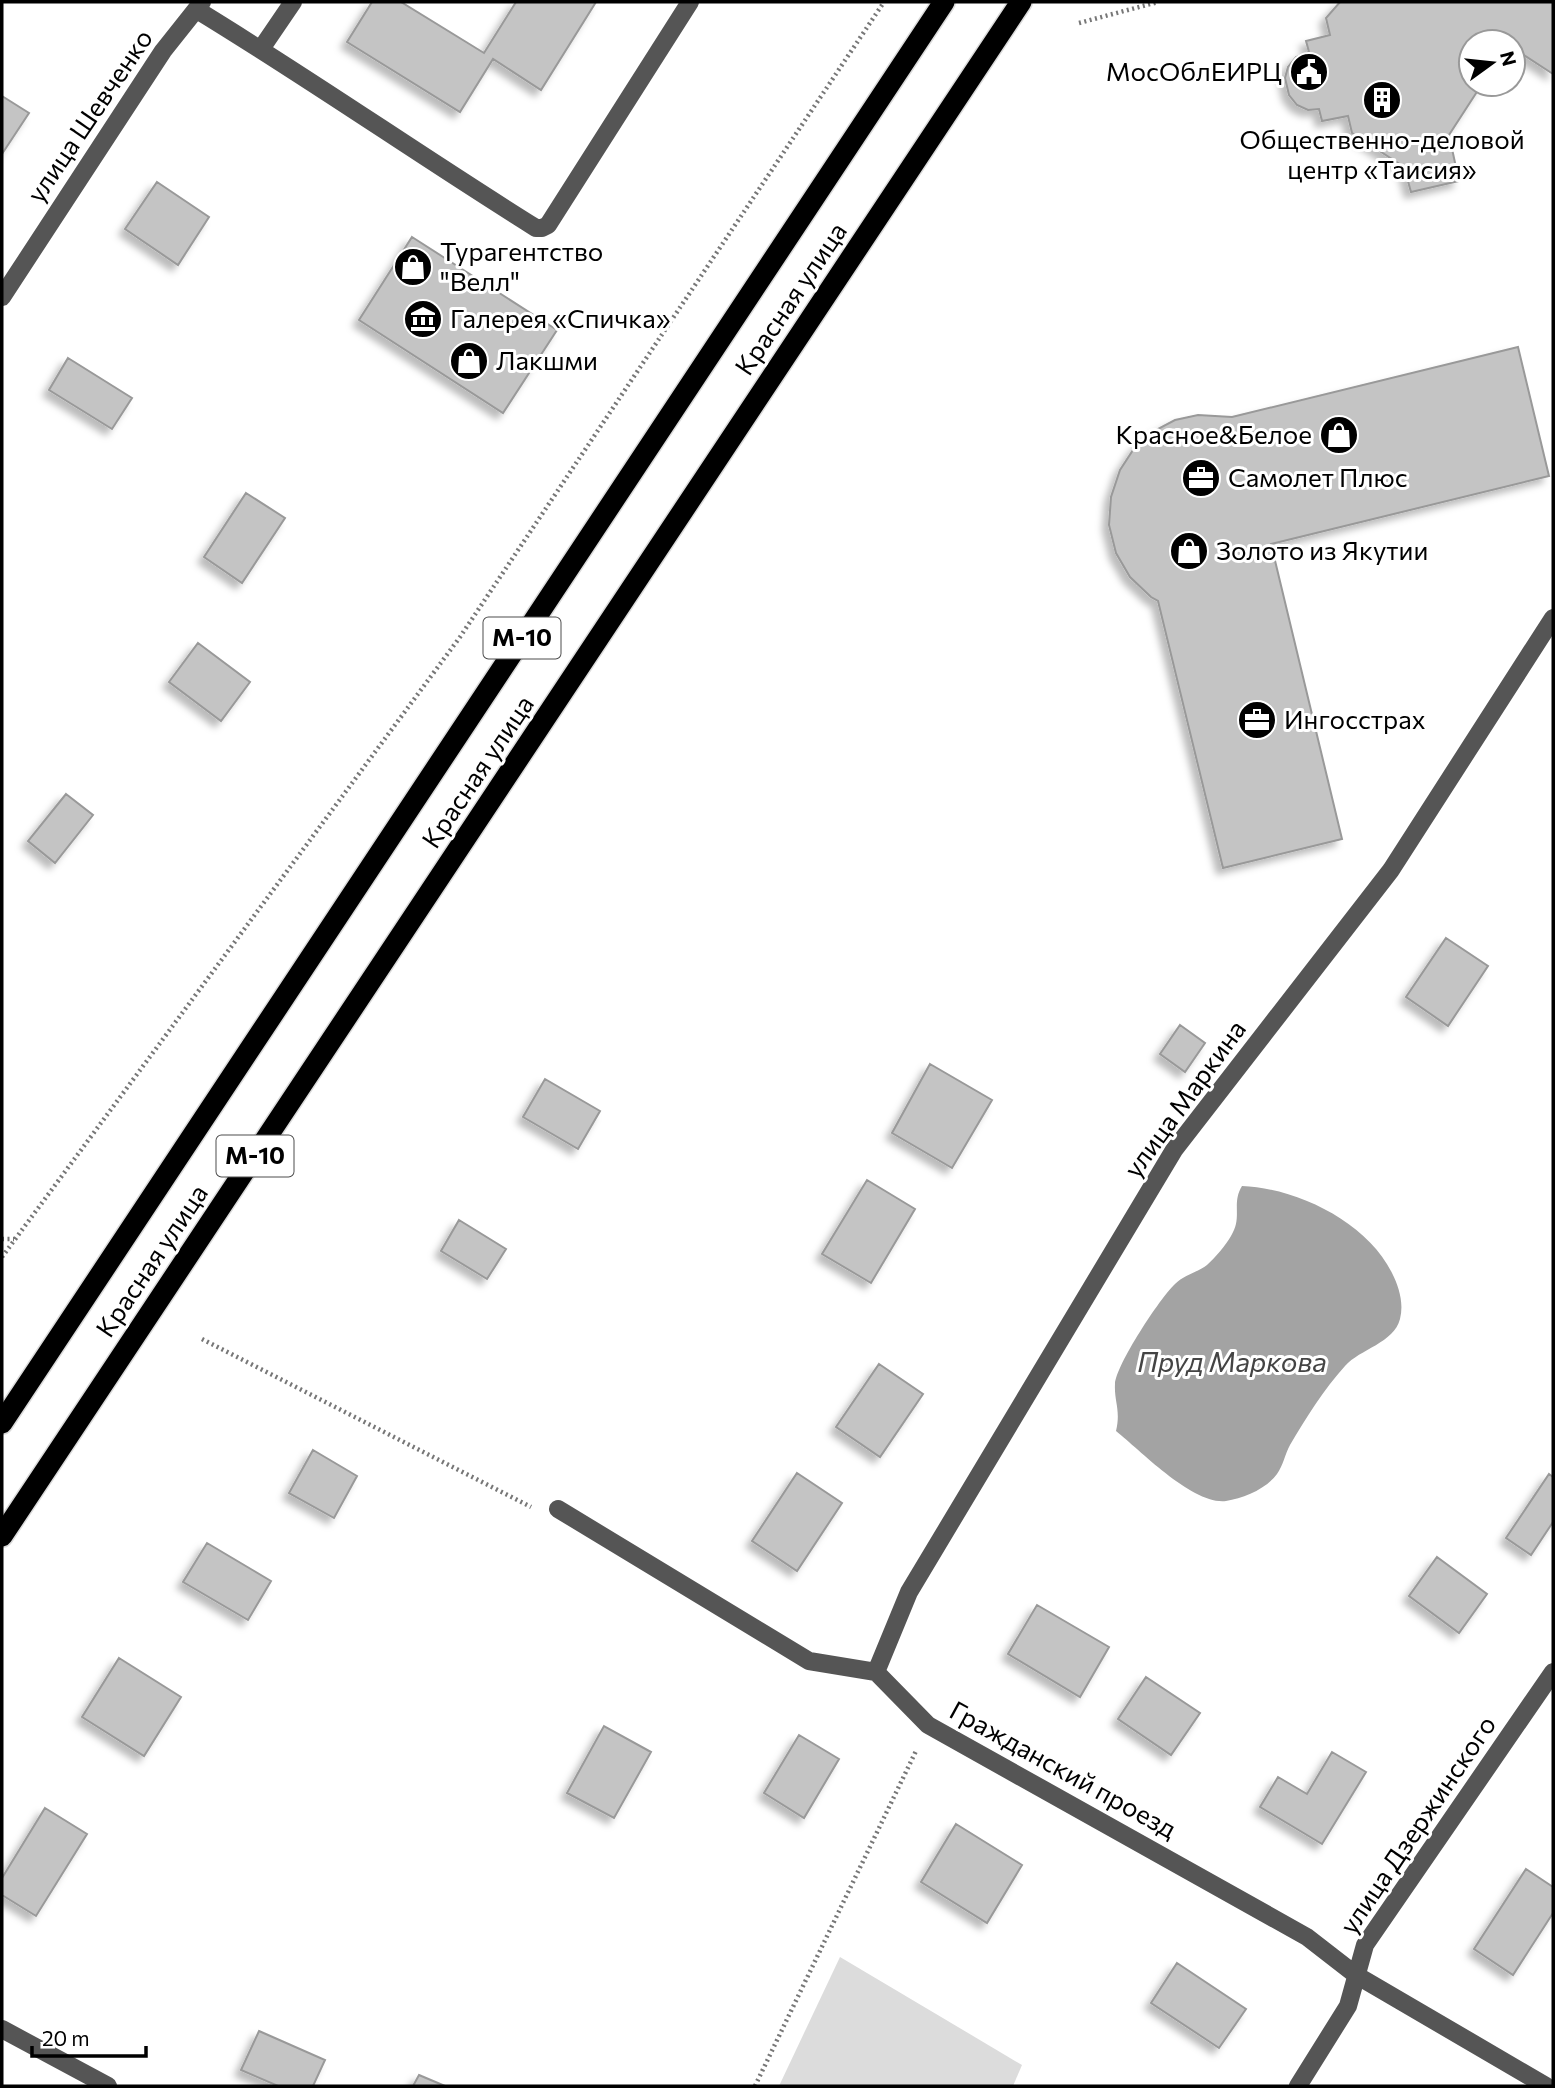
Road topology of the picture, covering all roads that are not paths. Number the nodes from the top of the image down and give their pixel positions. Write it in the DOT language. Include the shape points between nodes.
graph roads {
  1 [pos="292,2"];
  2 [pos="690,2"];
  3 [pos="944,2"];
  4 [pos="1021,2"];
  5 [pos="200,6"];
  6 [pos="261,49"];
  7 [pos="2,298"];
  8 [pos="1553,618"];
  9 [pos="2,1423"];
  10 [pos="558,1509"];
  11 [pos="2,1536"];
  12 [pos="876,1672"];
  13 [pos="1553,1672"];
  14 [pos="1356,1975"];
  15 [pos="2,2029"];
  16 [pos="108,2086"];
  17 [pos="1298,2086"];
  18 [pos="1546,2086"];
  1 -- 6 [label="street"];
  2 -- 6 [label="street" via="542,228 456,178"];
  3 -- 9 [label="highway, Красная улица / М-10"];
  4 -- 11 [label="highway, Красная улица / М-10"];
  5 -- 6 [label="street"];
  5 -- 7 [label="street, улица Шевченко" via="163,51"];
  8 -- 12 [label="street, улица Маркина" via="1391,870 1174,1150 909,1591"];
  10 -- 12 [label="street" via="809,1661"];
  12 -- 14 [label="street, Гражданский проезд" via="928,1725 1307,1937"];
  13 -- 14 [label="street, улица Дзержинского" via="1365,1945"];
  14 -- 17 [label="street, улица Дзержинского" via="1348,2006"];
  14 -- 18 [label="street, Гражданский проезд"];
  15 -- 16 [label="street"];
}
